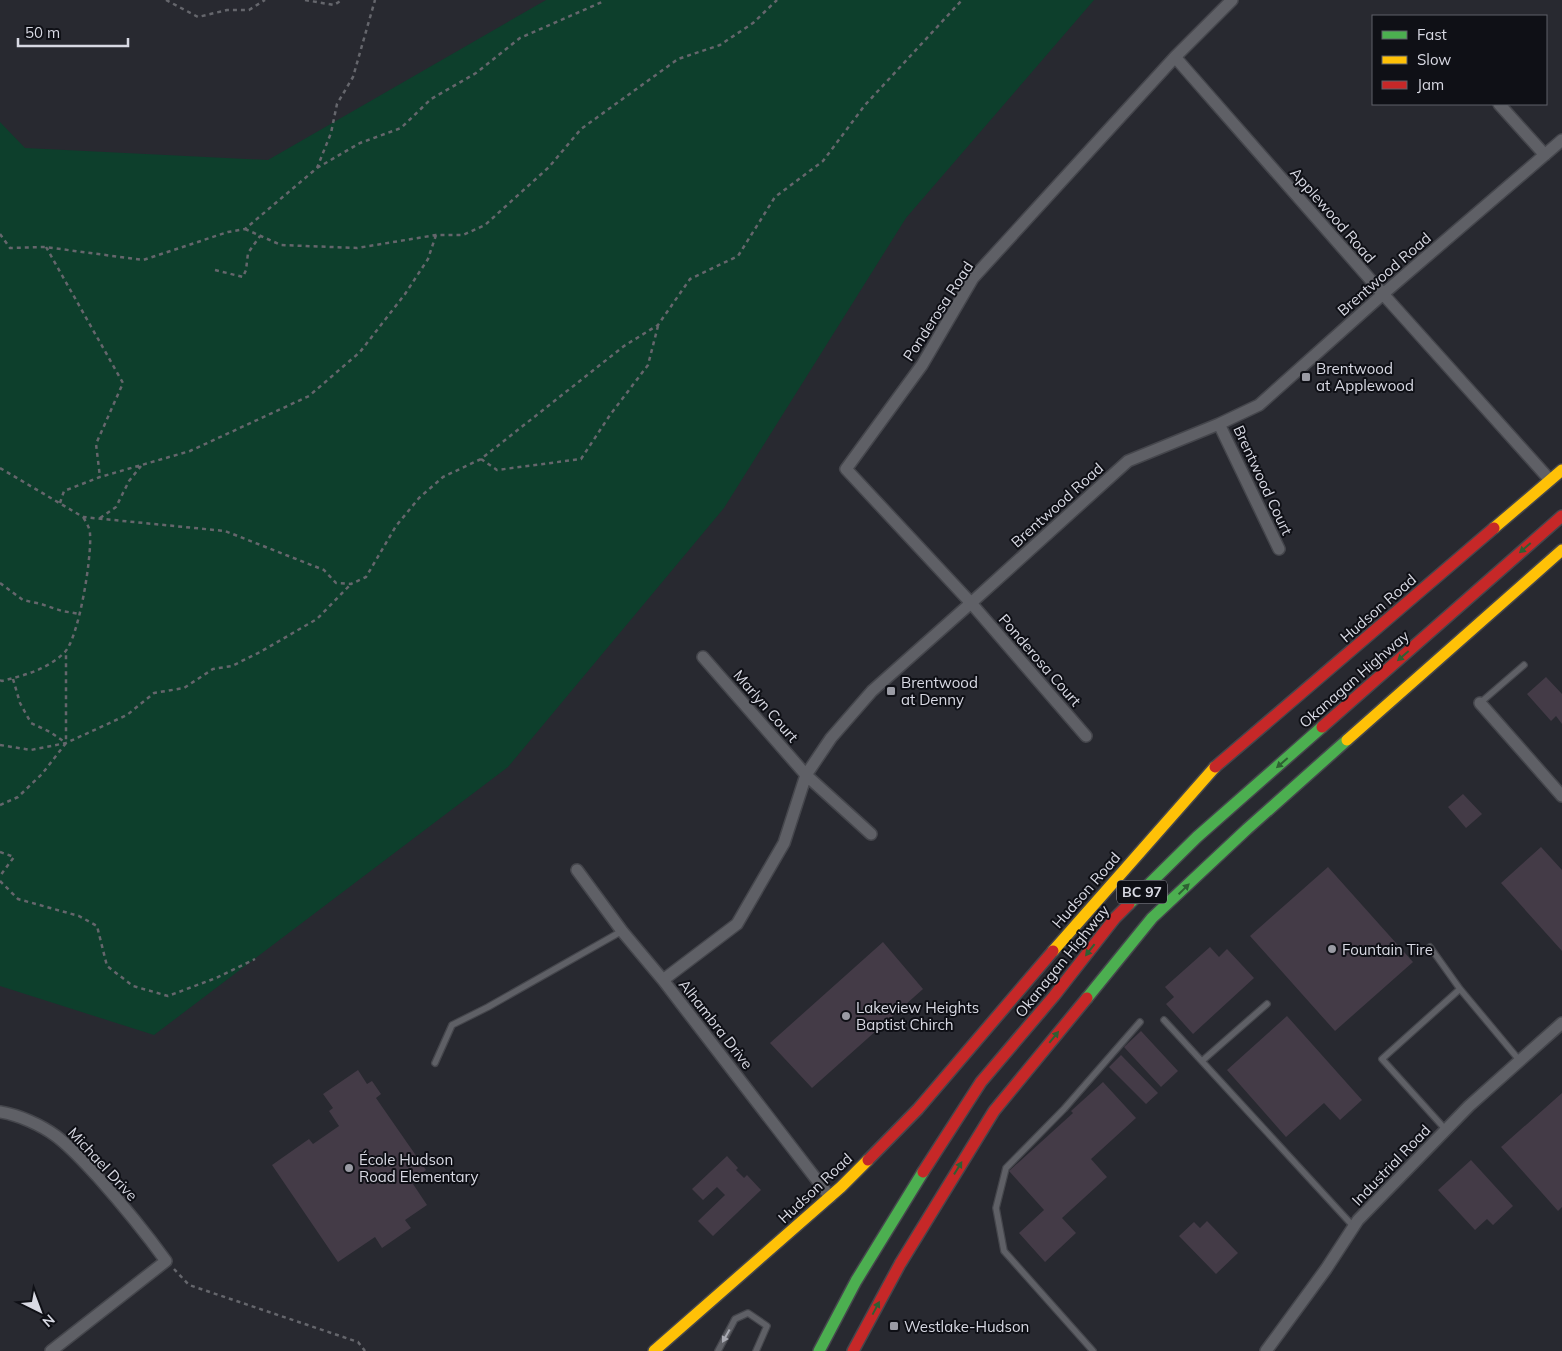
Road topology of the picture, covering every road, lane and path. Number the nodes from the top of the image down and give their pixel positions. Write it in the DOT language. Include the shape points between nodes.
graph roads {
  1 [pos="166,0"];
  2 [pos="265,0"];
  3 [pos="304,0"];
  4 [pos="342,0"];
  5 [pos="375,0"];
  6 [pos="604,0"];
  7 [pos="777,0"];
  8 [pos="962,0"];
  9 [pos="1232,0"];
  10 [pos="1176,57"];
  11 [pos="1500,105"];
  12 [pos="1562,140"];
  13 [pos="1544,155"];
  14 [pos="317,168"];
  15 [pos="245,229"];
  16 [pos="0,234"];
  17 [pos="436,235"];
  18 [pos="260,236"];
  19 [pos="45,246"];
  20 [pos="215,270"];
  21 [pos="1383,294"];
  22 [pos="658,325"];
  23 [pos="1219,424"];
  24 [pos="481,459"];
  25 [pos="142,465"];
  26 [pos="0,468"];
  27 [pos="1562,470"];
  28 [pos="100,477"];
  29 [pos="1550,480"];
  30 [pos="60,503"];
  31 [pos="1562,516"];
  32 [pos="83,517"];
  33 [pos="99,518"];
  34 [pos="1279,549"];
  35 [pos="1562,550"];
  36 [pos="0,583"];
  37 [pos="350,584"];
  38 [pos="971,603"];
  39 [pos="80,614"];
  40 [pos="66,652"];
  41 [pos="703,657"];
  42 [pos="1524,665"];
  43 [pos="13,678"];
  44 [pos="1,681"];
  45 [pos="1480,703"];
  46 [pos="1086,736"];
  47 [pos="66,743"];
  48 [pos="0,745"];
  49 [pos="806,776"];
  50 [pos="1562,796"];
  51 [pos="0,805"];
  52 [pos="871,834"];
  53 [pos="0,852"];
  54 [pos="577,870"];
  55 [pos="0,876"];
  56 [pos="0,881"];
  57 [pos="622,931"];
  58 [pos="1430,947"];
  59 [pos="255,959"];
  60 [pos="663,980"];
  61 [pos="1460,989"];
  62 [pos="1267,1004"];
  63 [pos="1164,1020"];
  64 [pos="1140,1022"];
  65 [pos="1562,1022"];
  66 [pos="1520,1060"];
  67 [pos="1202,1061"];
  68 [pos="435,1064"];
  69 [pos="0,1112"];
  70 [pos="1446,1130"];
  71 [pos="830,1197"];
  72 [pos="1354,1227"];
  73 [pos="166,1261"];
  74 [pos="656,1350"];
  75 [pos="51,1351"];
  76 [pos="365,1351"];
  77 [pos="718,1351"];
  78 [pos="756,1351"];
  79 [pos="819,1351"];
  80 [pos="853,1351"];
  81 [pos="1093,1351"];
  82 [pos="1266,1351"];
  1 -- 2 [label="path" via="198,17 227,10 249,10"];
  3 -- 4 [label="path" via="334,5"];
  5 -- 14 [label="path" via="353,77 337,104 331,133"];
  6 -- 14 [label="path" via="520,38 476,73 431,99 401,128 360,143"];
  7 -- 17 [label="path" via="753,23 720,45 678,59 581,129 549,168 485,225 463,235"];
  8 -- 22 [label="path" via="865,105 823,160 775,197 738,256 690,279"];
  9 -- 10 [label="street, Ponderosa Road"];
  10 -- 21 [label="street, Applewood Road"];
  10 -- 38 [label="street, Ponderosa Road" via="973,278 922,365 846,469"];
  11 -- 13 [label="street"];
  12 -- 13 [label="street, Brentwood Road"];
  13 -- 21 [label="street, Brentwood Road"];
  14 -- 15 [label="path"];
  15 -- 18 [label="path"];
  15 -- 19 [label="path" via="143,260"];
  16 -- 19 [label="path" via="10,248"];
  17 -- 18 [label="path" via="357,248 281,245"];
  17 -- 25 [label="path" via="428,259 360,352 309,396 190,451"];
  18 -- 20 [label="path" via="248,253 243,277"];
  19 -- 28 [label="path" via="123,383 96,444"];
  21 -- 23 [label="street, Brentwood Road" via="1259,405"];
  21 -- 29 [label="street, Applewood Road"];
  22 -- 24 [label="path" via="624,346"];
  22 -- 24 [label="path" via="648,365 581,459 497,470"];
  23 -- 34 [label="street, Brentwood Court"];
  23 -- 38 [label="street, Brentwood Road" via="1128,460"];
  24 -- 37 [label="path" via="443,477 419,498 396,526 366,577"];
  25 -- 28 [label="path"];
  25 -- 33 [label="path" via="116,507"];
  26 -- 30 [label="path"];
  27 -- 29 [label="main road, Hudson Road"];
  28 -- 30 [label="path" via="64,491"];
  29 -- 71 [label="main road, Hudson Road" via="1213,769 918,1108"];
  30 -- 32 [label="path"];
  31 -- 79 [label="main road, Okanagan Highway / BC 97, one-way" via="1197,837 1115,918 981,1082 861,1273"];
  32 -- 33 [label="path"];
  32 -- 39 [label="path" via="91,532"];
  33 -- 37 [label="path" via="225,531 324,570 336,583"];
  80 -- 35 [label="main road, BC 97, one-way" via="900,1264 994,1111 1152,918 1247,829"];
  36 -- 39 [label="path" via="23,600"];
  37 -- 47 [label="path" via="317,619 260,652 232,666 213,669 184,688 154,693 127,715"];
  38 -- 46 [label="street, Ponderosa Court"];
  38 -- 49 [label="street, Brentwood Road" via="872,691 831,738"];
  39 -- 40 [label="path"];
  40 -- 43 [label="path" via="37,672"];
  40 -- 47 [label="path"];
  41 -- 49 [label="street, Marlyn Court"];
  42 -- 45 [label="lane"];
  43 -- 44 [label="path"];
  43 -- 47 [label="path" via="20,703 31,723"];
  45 -- 50 [label="street"];
  47 -- 48 [label="path" via="31,750"];
  47 -- 51 [label="path" via="42,774 18,797"];
  49 -- 52 [label="street, Marlyn Court"];
  49 -- 60 [label="street, Brentwood Road" via="784,843 737,924"];
  53 -- 55 [label="path" via="14,857"];
  54 -- 57 [label="street, Alhambra Drive"];
  56 -- 59 [label="path" via="18,899 79,916 97,926 107,966 133,986 168,996"];
  57 -- 60 [label="street, Alhambra Drive"];
  57 -- 68 [label="lane" via="452,1025"];
  58 -- 61 [label="lane"];
  60 -- 71 [label="street, Alhambra Drive"];
  61 -- 66 [label="lane"];
  61 -- 70 [label="lane" via="1382,1058"];
  62 -- 67 [label="lane"];
  63 -- 67 [label="lane"];
  64 -- 81 [label="lane" via="1064,1109 1006,1168 996,1208 1004,1251"];
  65 -- 66 [label="street, Industrial Road"];
  66 -- 70 [label="street, Industrial Road"];
  67 -- 72 [label="lane"];
  69 -- 73 [label="street, Michael Drive" via="33,1123 56,1136 78,1155"];
  70 -- 72 [label="street, Industrial Road"];
  71 -- 74 [label="main road, Hudson Road"];
  72 -- 82 [label="street, Industrial Road"];
  73 -- 75 [label="street"];
  73 -- 76 [label="path" via="189,1285 358,1342"];
  78 -- 77 [label="lane, one-way" via="767,1326 748,1313 736,1319"];
}
